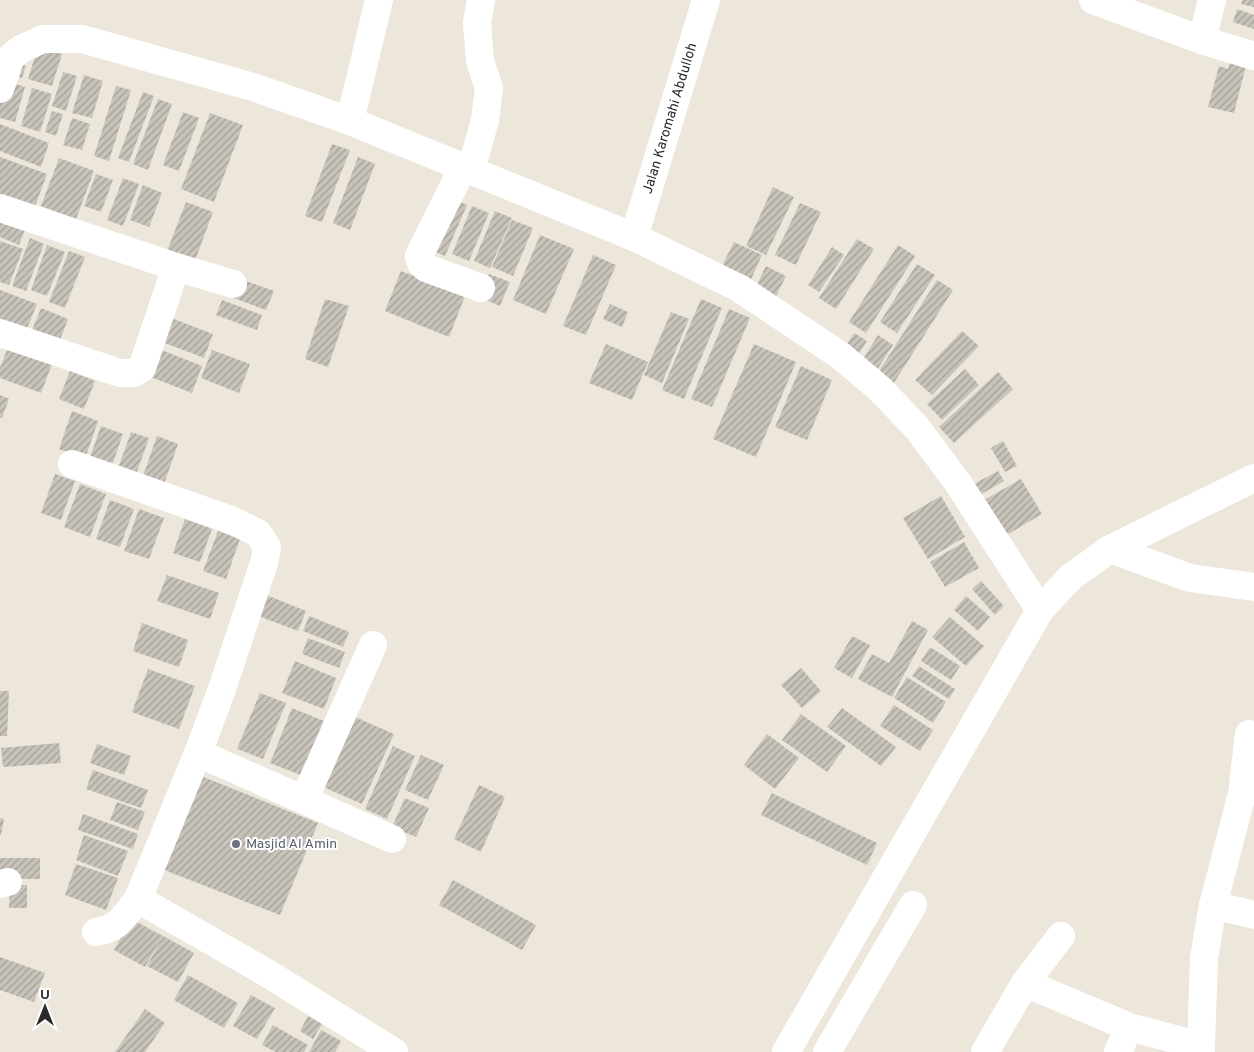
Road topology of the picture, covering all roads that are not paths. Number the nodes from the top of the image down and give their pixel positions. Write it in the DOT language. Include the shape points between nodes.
graph roads {
  1 [pos="379,0"];
  2 [pos="481,0"];
  3 [pos="706,0"];
  4 [pos="1093,0"];
  5 [pos="1212,0"];
  6 [pos="1202,40"];
  7 [pos="6,54"];
  8 [pos="1254,56"];
  9 [pos="0,89"];
  10 [pos="350,121"];
  11 [pos="467,168"];
  12 [pos="0,208"];
  13 [pos="634,237"];
  14 [pos="176,267"];
  15 [pos="233,284"];
  16 [pos="481,288"];
  17 [pos="0,333"];
  18 [pos="72,464"];
  19 [pos="1254,478"];
  20 [pos="1110,549"];
  21 [pos="1254,587"];
  22 [pos="1040,610"];
  23 [pos="373,645"];
  24 [pos="1249,734"];
  25 [pos="198,752"];
  26 [pos="1248,796"];
  27 [pos="304,800"];
  28 [pos="392,839"];
  29 [pos="138,899"];
  30 [pos="913,905"];
  31 [pos="1213,905"];
  32 [pos="1254,915"];
  33 [pos="96,932"];
  34 [pos="1061,936"];
  35 [pos="1025,984"];
  36 [pos="1129,1027"];
  37 [pos="1201,1049"];
  38 [pos="394,1052"];
  39 [pos="786,1052"];
  40 [pos="827,1052"];
  41 [pos="985,1052"];
  42 [pos="1118,1052"];
  1 -- 10 [label="street"];
  2 -- 11 [label="street" via="477,22 480,61 489,88 486,120"];
  3 -- 13 [label="street, Jalan Karomahi Abdulloh"];
  4 -- 6 [label="street"];
  5 -- 6 [label="street"];
  6 -- 8 [label="street"];
  7 -- 9 [label="street"];
  7 -- 10 [label="street" via="43,39 82,39 253,87"];
  10 -- 11 [label="street"];
  11 -- 13 [label="street"];
  11 -- 16 [label="street" via="419,256 426,268"];
  12 -- 14 [label="street"];
  13 -- 22 [label="street" via="739,288 841,356 880,388 917,428 958,484"];
  14 -- 15 [label="street"];
  14 -- 17 [label="street" via="142,368 134,373 120,373"];
  18 -- 25 [label="street" via="230,520 258,533 267,547 222,689"];
  19 -- 20 [label="street"];
  20 -- 21 [label="street" via="1190,578"];
  20 -- 22 [label="street" via="1071,577"];
  22 -- 39 [label="street"];
  23 -- 27 [label="street"];
  24 -- 26 [label="street"];
  25 -- 27 [label="street"];
  25 -- 29 [label="street"];
  26 -- 31 [label="street"];
  27 -- 28 [label="street"];
  29 -- 33 [label="street" via="109,930"];
  29 -- 38 [label="street" via="267,973"];
  30 -- 40 [label="street"];
  31 -- 32 [label="street"];
  31 -- 37 [label="street" via="1204,958"];
  34 -- 35 [label="street"];
  35 -- 36 [label="street"];
  35 -- 41 [label="street"];
  36 -- 37 [label="street"];
  36 -- 42 [label="street"];
}
